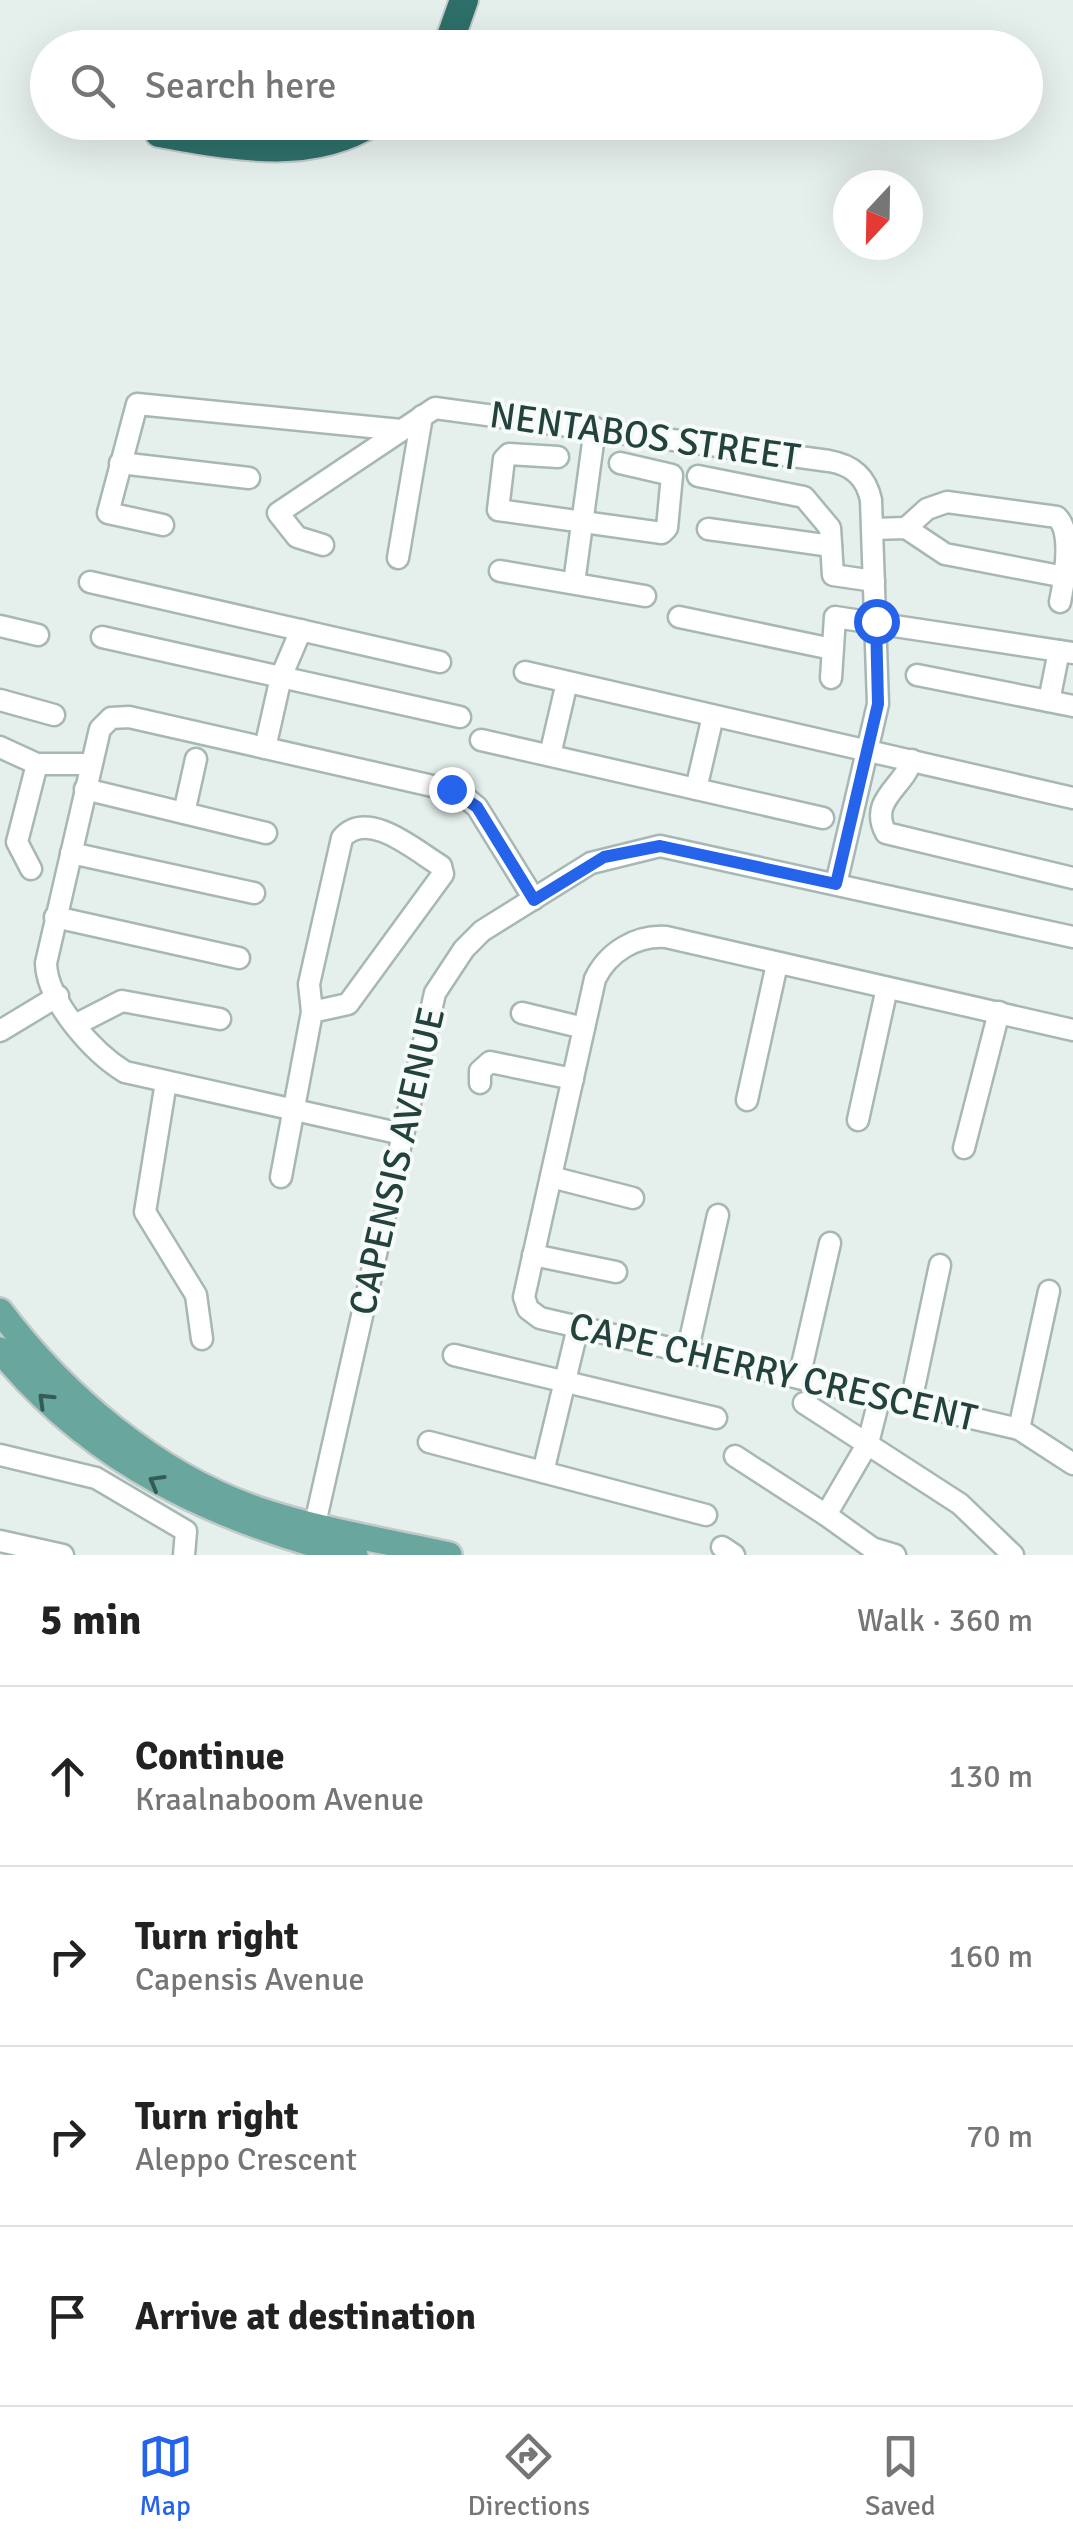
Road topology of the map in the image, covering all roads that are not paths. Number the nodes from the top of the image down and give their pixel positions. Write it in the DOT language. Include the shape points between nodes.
graph roads {
  1 [pos="464,0"];
  2 [pos="453,30"];
  3 [pos="204,140"];
  4 [pos="333,140"];
  5 [pos="428,412"];
  6 [pos="595,428"];
  7 [pos="402,430"];
  8 [pos="558,457"];
  9 [pos="120,463"];
  10 [pos="620,463"];
  11 [pos="698,476"];
  12 [pos="249,478"];
  13 [pos="582,523"];
  14 [pos="163,525"];
  15 [pos="906,528"];
  16 [pos="708,529"];
  17 [pos="872,529"];
  18 [pos="323,545"];
  19 [pos="831,546"];
  20 [pos="1071,553"];
  21 [pos="398,558"];
  22 [pos="500,571"];
  23 [pos="1065,578"];
  24 [pos="874,581"];
  25 [pos="90,582"];
  26 [pos="574,583"];
  27 [pos="645,596"];
  28 [pos="1060,602"];
  29 [pos="678,617"];
  30 [pos="876,621"];
  31 [pos="3,627"];
  32 [pos="301,630"];
  33 [pos="38,635"];
  34 [pos="102,637"];
  35 [pos="0,648"];
  36 [pos="832,649"];
  37 [pos="1066,652"];
  38 [pos="440,662"];
  39 [pos="525,672"];
  40 [pos="917,675"];
  41 [pos="281,677"];
  42 [pos="831,678"];
  43 [pos="567,682"];
  44 [pos="0,700"];
  45 [pos="1049,701"];
  46 [pos="1073,706"];
  47 [pos="54,715"];
  48 [pos="713,716"];
  49 [pos="460,717"];
  50 [pos="482,740"];
  51 [pos="0,747"];
  52 [pos="265,748"];
  53 [pos="868,751"];
  54 [pos="550,755"];
  55 [pos="196,758"];
  56 [pos="912,760"];
  57 [pos="37,764"];
  58 [pos="91,764"];
  59 [pos="696,789"];
  60 [pos="85,790"];
  61 [pos="1073,798"];
  62 [pos="184,813"];
  63 [pos="823,818"];
  64 [pos="266,833"];
  65 [pos="71,853"];
  66 [pos="31,869"];
  67 [pos="1073,878"];
  68 [pos="836,884"];
  69 [pos="254,893"];
  70 [pos="534,900"];
  71 [pos="55,917"];
  72 [pos="1073,937"];
  73 [pos="239,958"];
  74 [pos="777,964"];
  75 [pos="887,988"];
  76 [pos="58,996"];
  77 [pos="312,1012"];
  78 [pos="999,1012"];
  79 [pos="522,1013"];
  80 [pos="220,1019"];
  81 [pos="75,1025"];
  82 [pos="584,1028"];
  83 [pos="1073,1030"];
  84 [pos="0,1032"];
  85 [pos="573,1079"];
  86 [pos="166,1082"];
  87 [pos="480,1083"];
  88 [pos="747,1100"];
  89 [pos="296,1112"];
  90 [pos="858,1120"];
  91 [pos="402,1134"];
  92 [pos="964,1148"];
  93 [pos="552,1174"];
  94 [pos="281,1177"];
  95 [pos="612,1184"];
  96 [pos="633,1198"];
  97 [pos="718,1214"];
  98 [pos="830,1244"];
  99 [pos="533,1255"];
  100 [pos="940,1264"];
  101 [pos="616,1272"];
  102 [pos="1049,1292"];
  103 [pos="0,1311"];
  104 [pos="578,1326"];
  105 [pos="0,1336"];
  106 [pos="202,1339"];
  107 [pos="28,1349"];
  108 [pos="0,1350"];
  109 [pos="687,1353"];
  110 [pos="454,1355"];
  111 [pos="799,1378"];
  112 [pos="565,1381"];
  113 [pos="880,1396"];
  114 [pos="911,1402"];
  115 [pos="804,1403"];
  116 [pos="716,1418"];
  117 [pos="1020,1429"];
  118 [pos="429,1442"];
  119 [pos="868,1443"];
  120 [pos="0,1455"];
  121 [pos="735,1456"];
  122 [pos="1073,1464"];
  123 [pos="543,1472"];
  124 [pos="706,1514"];
  125 [pos="826,1515"];
  126 [pos="313,1534"];
  127 [pos="0,1542"];
  128 [pos="22,1551"];
  129 [pos="871,1552"];
  130 [pos="63,1555"];
  131 [pos="184,1555"];
  132 [pos="355,1555"];
  133 [pos="449,1555"];
  134 [pos="894,1555"];
  135 [pos="1013,1555"];
  1 -- 2 [label="highway"];
  3 -- 4 [label="highway" via="292,148"];
  5 -- 6 [label="street, NENTABOS STREET"];
  5 -- 7 [label="street"];
  5 -- 21 [label="street"];
  6 -- 13 [label="street"];
  6 -- 17 [label="street, NENTABOS STREET" via="854,468 869,488"];
  7 -- 9 [label="street" via="137,404"];
  7 -- 18 [label="street" via="278,512 297,536"];
  8 -- 13 [label="street" via="509,454 498,510"];
  9 -- 12 [label="street"];
  9 -- 14 [label="street" via="110,516"];
  10 -- 13 [label="street" via="672,475 667,528 658,534"];
  11 -- 19 [label="street" via="804,497 824,516"];
  13 -- 26 [label="street"];
  15 -- 17 [label="street"];
  15 -- 20 [label="street" via="947,502 1049,515 1070,528"];
  15 -- 23 [label="street" via="945,554"];
  16 -- 19 [label="street"];
  17 -- 24 [label="street"];
  19 -- 24 [label="street" via="835,577"];
  20 -- 23 [label="street"];
  22 -- 26 [label="street"];
  23 -- 28 [label="street"];
  24 -- 30 [label="street"];
  25 -- 32 [label="street"];
  26 -- 27 [label="street"];
  29 -- 36 [label="street"];
  30 -- 36 [label="street" via="834,617"];
  30 -- 37 [label="street"];
  30 -- 53 [label="street" via="879,689"];
  31 -- 33 [label="street"];
  31 -- 35 [label="street"];
  32 -- 38 [label="street"];
  32 -- 41 [label="street"];
  34 -- 41 [label="street"];
  36 -- 42 [label="street"];
  37 -- 45 [label="street"];
  39 -- 43 [label="street"];
  40 -- 45 [label="street"];
  41 -- 49 [label="street"];
  41 -- 52 [label="street"];
  43 -- 48 [label="street"];
  43 -- 54 [label="street"];
  44 -- 47 [label="street"];
  45 -- 46 [label="street"];
  48 -- 53 [label="street"];
  48 -- 59 [label="street"];
  50 -- 54 [label="street"];
  51 -- 57 [label="street"];
  52 -- 58 [label="street" via="117,716 100,729"];
  52 -- 70 [label="street" via="459,792 477,807"];
  53 -- 56 [label="street"];
  53 -- 68 [label="street"];
  54 -- 59 [label="street"];
  55 -- 62 [label="street"];
  56 -- 61 [label="street"];
  56 -- 67 [label="street" via="884,800 886,833"];
  57 -- 58 [label="street"];
  57 -- 66 [label="street" via="17,842"];
  58 -- 60 [label="street"];
  59 -- 63 [label="street"];
  60 -- 62 [label="street"];
  60 -- 65 [label="street"];
  62 -- 64 [label="street"];
  65 -- 69 [label="street"];
  65 -- 71 [label="street"];
  68 -- 70 [label="street, CAPENSIS AVENUE" via="660,846 604,857"];
  68 -- 72 [label="street, CAPENSIS AVENUE"];
  70 -- 91 [label="street, CAPENSIS AVENUE" via="482,931 437,987"];
  71 -- 73 [label="street"];
  71 -- 76 [label="street" via="46,971"];
  74 -- 75 [label="street, CAPE CHERRY CRESCENT"];
  74 -- 82 [label="street, CAPE CHERRY CRESCENT" via="666,938 640,940 602,964"];
  74 -- 88 [label="street"];
  75 -- 78 [label="street, CAPE CHERRY CRESCENT"];
  75 -- 90 [label="street"];
  76 -- 81 [label="street"];
  76 -- 84 [label="street"];
  77 -- 77 [label="street" via="309,984 346,832 378,829 441,866 443,874 348,1004"];
  77 -- 89 [label="street"];
  78 -- 83 [label="street, CAPE CHERRY CRESCENT"];
  78 -- 92 [label="street"];
  79 -- 82 [label="street"];
  80 -- 81 [label="street" via="122,1000"];
  81 -- 86 [label="street" via="118,1068"];
  82 -- 85 [label="street, CAPE CHERRY CRESCENT"];
  85 -- 87 [label="street" via="490,1062 480,1070"];
  85 -- 93 [label="street, CAPE CHERRY CRESCENT"];
  86 -- 89 [label="street"];
  86 -- 106 [label="street" via="144,1212 196,1295"];
  89 -- 91 [label="street"];
  89 -- 94 [label="street"];
  91 -- 126 [label="street, CAPENSIS AVENUE"];
  93 -- 95 [label="street"];
  93 -- 96 [label="street"];
  93 -- 99 [label="street, CAPE CHERRY CRESCENT"];
  97 -- 109 [label="street"];
  98 -- 111 [label="street"];
  99 -- 101 [label="street"];
  99 -- 104 [label="street, CAPE CHERRY CRESCENT" via="524,1297 528,1309"];
  100 -- 114 [label="street"];
  102 -- 117 [label="street"];
  103 -- 107 [label="main road"];
  104 -- 109 [label="street, CAPE CHERRY CRESCENT"];
  104 -- 112 [label="street"];
  105 -- 107 [label="street"];
  107 -- 126 [label="main road" via="97,1417 192,1479"];
  126 -- 108 [label="main road, one-way" via="213,1512 138,1472 68,1421"];
  109 -- 111 [label="street, CAPE CHERRY CRESCENT"];
  110 -- 112 [label="street"];
  111 -- 113 [label="street, CAPE CHERRY CRESCENT"];
  112 -- 116 [label="street"];
  112 -- 123 [label="street"];
  113 -- 114 [label="street, CAPE CHERRY CRESCENT"];
  113 -- 119 [label="street"];
  114 -- 117 [label="street, CAPE CHERRY CRESCENT"];
  115 -- 119 [label="street"];
  117 -- 122 [label="street, CAPE CHERRY CRESCENT"];
  118 -- 123 [label="street"];
  119 -- 125 [label="street"];
  119 -- 135 [label="street" via="984,1523"];
  120 -- 131 [label="street" via="103,1481 186,1531"];
  121 -- 125 [label="street"];
  123 -- 124 [label="street"];
  125 -- 129 [label="street"];
  126 -- 132 [label="main road"];
  126 -- 133 [label="main road"];
  127 -- 128 [label="street"];
  128 -- 130 [label="street"];
  129 -- 134 [label="street"];
}
